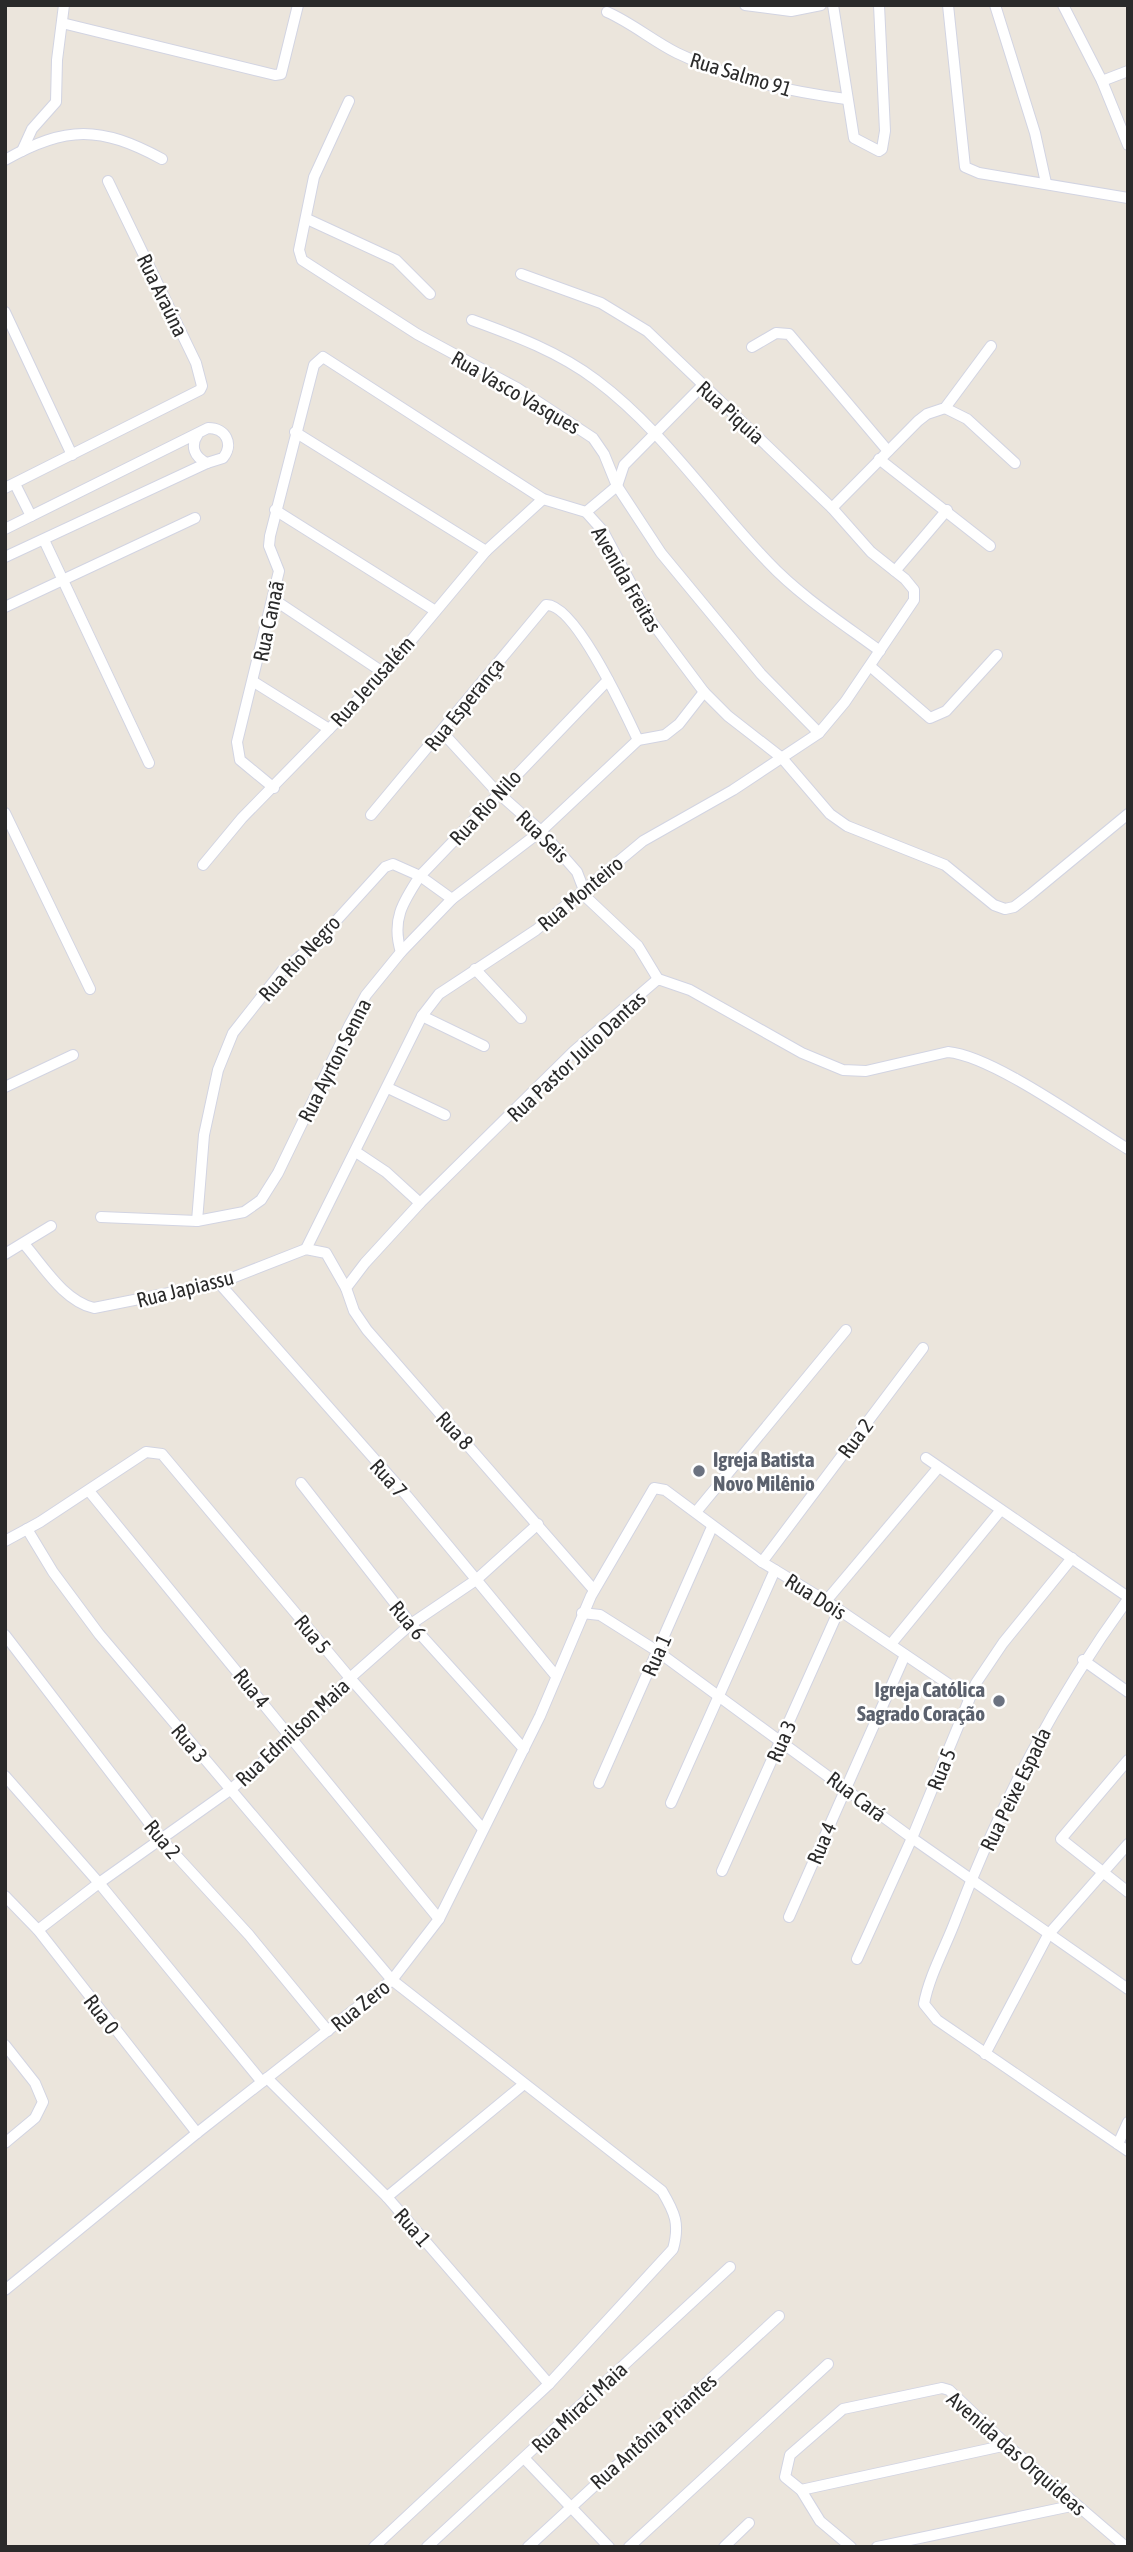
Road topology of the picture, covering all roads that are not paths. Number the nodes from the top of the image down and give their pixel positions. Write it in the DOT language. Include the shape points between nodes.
graph roads {
  1 [pos="64,5"];
  2 [pos="298,5"];
  3 [pos="745,5"];
  4 [pos="821,5"];
  5 [pos="833,5"];
  6 [pos="879,5"];
  7 [pos="948,5"];
  8 [pos="995,5"];
  9 [pos="1063,5"];
  10 [pos="607,12"];
  11 [pos="62,23"];
  12 [pos="1128,72"];
  13 [pos="1102,81"];
  14 [pos="846,99"];
  15 [pos="349,100"];
  16 [pos="1128,145"];
  17 [pos="22,151"];
  18 [pos="162,159"];
  19 [pos="5,160"];
  20 [pos="108,181"];
  21 [pos="1046,183"];
  22 [pos="1128,198"];
  23 [pos="307,219"];
  24 [pos="521,274"];
  25 [pos="430,294"];
  26 [pos="5,312"];
  27 [pos="472,320"];
  28 [pos="991,346"];
  29 [pos="752,347"];
  30 [pos="317,359"];
  31 [pos="702,386"];
  32 [pos="945,408"];
  33 [pos="295,432"];
  34 [pos="198,434"];
  35 [pos="655,434"];
  36 [pos="888,451"];
  37 [pos="72,455"];
  38 [pos="878,459"];
  39 [pos="207,463"];
  40 [pos="1015,463"];
  41 [pos="10,486"];
  42 [pos="617,486"];
  43 [pos="543,499"];
  44 [pos="832,508"];
  45 [pos="275,510"];
  46 [pos="947,510"];
  47 [pos="586,512"];
  48 [pos="31,516"];
  49 [pos="195,517"];
  50 [pos="5,528"];
  51 [pos="44,540"];
  52 [pos="990,546"];
  53 [pos="486,551"];
  54 [pos="5,557"];
  55 [pos="895,571"];
  56 [pos="63,580"];
  57 [pos="914,590"];
  58 [pos="273,600"];
  59 [pos="5,607"];
  60 [pos="434,610"];
  61 [pos="880,651"];
  62 [pos="997,655"];
  63 [pos="871,667"];
  64 [pos="384,673"];
  65 [pos="608,680"];
  66 [pos="254,682"];
  67 [pos="704,691"];
  68 [pos="329,729"];
  69 [pos="443,733"];
  70 [pos="819,733"];
  71 [pos="638,740"];
  72 [pos="782,758"];
  73 [pos="149,763"];
  74 [pos="274,788"];
  75 [pos="497,792"];
  76 [pos="5,813"];
  77 [pos="1128,814"];
  78 [pos="371,815"];
  79 [pos="541,831"];
  80 [pos="203,865"];
  81 [pos="420,876"];
  82 [pos="584,890"];
  83 [pos="452,899"];
  84 [pos="401,952"];
  85 [pos="475,969"];
  86 [pos="658,979"];
  87 [pos="90,989"];
  88 [pos="422,1016"];
  89 [pos="521,1018"];
  90 [pos="484,1046"];
  91 [pos="73,1055"];
  92 [pos="5,1087"];
  93 [pos="388,1088"];
  94 [pos="445,1115"];
  95 [pos="1128,1149"];
  96 [pos="356,1152"];
  97 [pos="420,1203"];
  98 [pos="101,1217"];
  99 [pos="197,1221"];
  100 [pos="51,1227"];
  101 [pos="25,1245"];
  102 [pos="306,1248"];
  103 [pos="5,1254"];
  104 [pos="219,1283"];
  105 [pos="346,1288"];
  106 [pos="846,1329"];
  107 [pos="923,1348"];
  108 [pos="926,1458"];
  109 [pos="939,1468"];
  110 [pos="301,1483"];
  111 [pos="665,1490"];
  112 [pos="89,1491"];
  113 [pos="1000,1510"];
  114 [pos="696,1512"];
  115 [pos="538,1524"];
  116 [pos="712,1527"];
  117 [pos="27,1529"];
  118 [pos="5,1541"];
  119 [pos="1072,1558"];
  120 [pos="762,1562"];
  121 [pos="775,1570"];
  122 [pos="476,1580"];
  123 [pos="593,1593"];
  124 [pos="1128,1598"];
  125 [pos="826,1601"];
  126 [pos="839,1610"];
  127 [pos="582,1613"];
  128 [pos="600,1615"];
  129 [pos="411,1624"];
  130 [pos="6,1640"];
  131 [pos="891,1644"];
  132 [pos="657,1651"];
  133 [pos="905,1655"];
  134 [pos="1083,1660"];
  135 [pos="556,1676"];
  136 [pos="350,1678"];
  137 [pos="1128,1692"];
  138 [pos="722,1696"];
  139 [pos="969,1698"];
  140 [pos="292,1737"];
  141 [pos="781,1740"];
  142 [pos="524,1749"];
  143 [pos="1128,1759"];
  144 [pos="5,1776"];
  145 [pos="599,1783"];
  146 [pos="845,1787"];
  147 [pos="230,1790"];
  148 [pos="671,1803"];
  149 [pos="483,1829"];
  150 [pos="912,1838"];
  151 [pos="163,1841"];
  152 [pos="1128,1844"];
  153 [pos="722,1871"];
  154 [pos="1104,1873"];
  155 [pos="971,1880"];
  156 [pos="99,1883"];
  157 [pos="1128,1892"];
  158 [pos="5,1896"];
  159 [pos="789,1917"];
  160 [pos="439,1919"];
  161 [pos="38,1930"];
  162 [pos="1048,1935"];
  163 [pos="857,1959"];
  164 [pos="392,1980"];
  165 [pos="1128,1989"];
  166 [pos="328,2031"];
  167 [pos="5,2045"];
  168 [pos="985,2054"];
  169 [pos="264,2080"];
  170 [pos="524,2084"];
  171 [pos="1128,2122"];
  172 [pos="197,2133"];
  173 [pos="5,2143"];
  174 [pos="1118,2144"];
  175 [pos="1128,2151"];
  176 [pos="387,2197"];
  177 [pos="730,2267"];
  178 [pos="5,2290"];
  179 [pos="779,2316"];
  180 [pos="828,2364"];
  181 [pos="550,2384"];
  182 [pos="1007,2445"];
  183 [pos="524,2458"];
  184 [pos="801,2490"];
  185 [pos="572,2505"];
  186 [pos="1076,2505"];
  187 [pos="749,2523"];
  188 [pos="374,2547"];
  189 [pos="427,2547"];
  190 [pos="528,2547"];
  191 [pos="609,2547"];
  192 [pos="629,2547"];
  193 [pos="724,2547"];
  194 [pos="852,2547"];
  195 [pos="877,2547"];
  196 [pos="1126,2547"];
  1 -- 11 [label="street"];
  2 -- 11 [label="street" via="281,74 258,73"];
  3 -- 4 [label="street" via="792,11"];
  5 -- 14 [label="street"];
  6 -- 14 [label="street" via="885,131 878,152 854,138"];
  7 -- 21 [label="street" via="965,167"];
  8 -- 21 [label="street"];
  9 -- 13 [label="street"];
  10 -- 14 [label="street, Rua Salmo 91" via="676,53 728,74"];
  11 -- 17 [label="street" via="55,102 32,129"];
  12 -- 13 [label="street"];
  13 -- 16 [label="street"];
  15 -- 23 [label="street, Rua Vasco Vasques" via="314,177"];
  17 -- 18 [label="street" via="56,137 99,133 121,138"];
  17 -- 19 [label="street"];
  20 -- 37 [label="street, Rua Araúna" via="199,369 201,389"];
  21 -- 22 [label="street"];
  23 -- 25 [label="street" via="396,261"];
  23 -- 42 [label="street, Rua Vasco Vasques" via="299,250 306,265 573,423 593,438"];
  24 -- 31 [label="street, Rua Piquia" via="628,317"];
  26 -- 37 [label="street"];
  27 -- 35 [label="street" via="534,343 571,363 598,381"];
  28 -- 32 [label="street"];
  29 -- 36 [label="street" via="776,333 789,334"];
  30 -- 33 [label="street, Rua Canaã"];
  30 -- 43 [label="street, Avenida Freitas" via="328,358"];
  31 -- 35 [label="street"];
  31 -- 44 [label="street, Rua Piquia"];
  32 -- 36 [label="street" via="927,414"];
  32 -- 40 [label="street" via="975,425"];
  33 -- 45 [label="street, Rua Canaã"];
  33 -- 53 [label="street"];
  34 -- 39 [label="street" via="194,451"];
  34 -- 39 [label="street" via="214,428 224,433 229,443 223,458"];
  34 -- 48 [label="street"];
  35 -- 42 [label="street" via="624,465"];
  35 -- 61 [label="street" via="767,562"];
  36 -- 38 [label="street"];
  37 -- 41 [label="street"];
  38 -- 44 [label="street"];
  38 -- 46 [label="street"];
  39 -- 51 [label="street"];
  41 -- 48 [label="street"];
  42 -- 47 [label="street"];
  42 -- 70 [label="street, Rua Vasco Vasques" via="661,553 727,634"];
  43 -- 47 [label="street, Avenida Freitas"];
  43 -- 53 [label="street, Rua Jerusalém"];
  44 -- 55 [label="street, Rua Piquia" via="871,552"];
  45 -- 58 [label="street, Rua Canaã" via="269,546 279,571"];
  45 -- 60 [label="street"];
  46 -- 52 [label="street"];
  46 -- 55 [label="street"];
  47 -- 67 [label="street, Avenida Freitas" via="603,531 651,621"];
  48 -- 50 [label="street"];
  49 -- 56 [label="street"];
  51 -- 54 [label="street"];
  51 -- 56 [label="street"];
  53 -- 60 [label="street, Rua Jerusalém"];
  55 -- 57 [label="street, Rua Piquia"];
  56 -- 59 [label="street"];
  56 -- 73 [label="street"];
  57 -- 61 [label="street, Rua Monteiro" via="912,606"];
  58 -- 64 [label="street"];
  58 -- 66 [label="street, Rua Canaã"];
  60 -- 64 [label="street, Rua Jerusalém"];
  61 -- 63 [label="street, Rua Monteiro"];
  62 -- 63 [label="street" via="946,711 930,718"];
  63 -- 70 [label="street, Rua Monteiro"];
  64 -- 68 [label="street, Rua Jerusalém"];
  65 -- 69 [label="street, Rua Esperança" via="561,609 547,605"];
  65 -- 71 [label="street"];
  65 -- 75 [label="street, Rua Rio Nilo"];
  66 -- 68 [label="street"];
  66 -- 74 [label="street, Rua Canaã" via="236,752"];
  67 -- 71 [label="street, Rua Ayrton Senna" via="679,724 665,734"];
  67 -- 72 [label="street, Avenida Freitas"];
  68 -- 74 [label="street, Rua Jerusalém"];
  69 -- 75 [label="street, Rua Seis"];
  69 -- 78 [label="street, Rua Esperança"];
  70 -- 72 [label="street, Rua Monteiro"];
  71 -- 79 [label="street, Rua Ayrton Senna"];
  72 -- 77 [label="street, Avenida Freitas" via="830,814 847,826 945,865 999,907 1014,907"];
  72 -- 82 [label="street, Rua Monteiro" via="656,832"];
  74 -- 80 [label="street, Rua Jerusalém"];
  75 -- 79 [label="street, Rua Seis"];
  75 -- 81 [label="street, Rua Rio Nilo"];
  76 -- 87 [label="street"];
  79 -- 82 [label="street, Rua Seis" via="577,872"];
  79 -- 83 [label="street, Rua Ayrton Senna"];
  81 -- 83 [label="street"];
  81 -- 84 [label="street, Rua Rio Nilo" via="405,899 394,931"];
  81 -- 99 [label="street, Rua Rio Negro" via="393,864 385,867 315,944 282,971 233,1033 218,1070 204,1135"];
  82 -- 85 [label="street, Rua Monteiro" via="537,930"];
  82 -- 86 [label="street, Rua Seis" via="593,906 638,946"];
  83 -- 84 [label="street, Rua Ayrton Senna"];
  84 -- 99 [label="street, Rua Ayrton Senna" via="366,995 261,1200 244,1212"];
  85 -- 88 [label="street, Rua Monteiro" via="439,994"];
  85 -- 89 [label="street"];
  86 -- 95 [label="street, Rua Pastor Julio Dantas" via="690,990 843,1070 866,1071 961,1053"];
  86 -- 97 [label="street, Rua Pastor Julio Dantas" via="574,1051"];
  88 -- 90 [label="street"];
  88 -- 93 [label="street, Rua Monteiro"];
  91 -- 92 [label="street"];
  93 -- 94 [label="street"];
  93 -- 96 [label="street, Rua Monteiro"];
  96 -- 97 [label="street"];
  96 -- 102 [label="street, Rua Monteiro"];
  97 -- 105 [label="street, Rua Pastor Julio Dantas"];
  98 -- 99 [label="street, Rua Ayrton Senna"];
  100 -- 101 [label="street"];
  101 -- 103 [label="street"];
  101 -- 104 [label="street, Rua Japiassu" via="63,1290 93,1308"];
  102 -- 104 [label="street, Rua Japiassu"];
  102 -- 105 [label="street" via="326,1253"];
  104 -- 122 [label="street, Rua 7"];
  105 -- 115 [label="street, Rua 8" via="367,1330"];
  106 -- 114 [label="street"];
  107 -- 120 [label="street, Rua 2"];
  108 -- 109 [label="street"];
  109 -- 113 [label="street"];
  109 -- 125 [label="street"];
  110 -- 129 [label="street, Rua 6"];
  111 -- 114 [label="street, Rua Dois"];
  111 -- 123 [label="street, Rua Zero" via="652,1490"];
  112 -- 117 [label="street"];
  112 -- 136 [label="street, Rua 5" via="151,1450 162,1454"];
  112 -- 140 [label="street, Rua 4"];
  113 -- 119 [label="street"];
  113 -- 131 [label="street"];
  114 -- 116 [label="street, Rua Dois"];
  115 -- 122 [label="street, Rua Edmilson Maia"];
  115 -- 123 [label="street, Rua 8"];
  116 -- 120 [label="street, Rua Dois"];
  116 -- 132 [label="street, Rua 1"];
  117 -- 118 [label="street"];
  117 -- 147 [label="street, Rua 3" via="99,1634"];
  119 -- 124 [label="street"];
  119 -- 139 [label="street, Rua 5" via="997,1650"];
  120 -- 121 [label="street, Rua Dois"];
  121 -- 125 [label="street, Rua Dois"];
  121 -- 138 [label="street"];
  122 -- 129 [label="street, Rua Edmilson Maia"];
  122 -- 135 [label="street, Rua 7"];
  123 -- 127 [label="street, Rua Zero"];
  123 -- 128 [label="street, Rua 8"];
  124 -- 134 [label="street, Rua Peixe Espada"];
  125 -- 126 [label="street, Rua Dois"];
  126 -- 131 [label="street, Rua Dois"];
  126 -- 141 [label="street, Rua 3"];
  127 -- 128 [label="street, Rua Cará"];
  127 -- 135 [label="street, Rua Zero"];
  128 -- 132 [label="street, Rua Cará"];
  129 -- 136 [label="street, Rua Edmilson Maia"];
  129 -- 142 [label="street, Rua 6"];
  130 -- 151 [label="street, Rua 2"];
  131 -- 133 [label="street, Rua Dois"];
  132 -- 138 [label="street, Rua Cará"];
  132 -- 145 [label="street, Rua 1"];
  133 -- 139 [label="street, Rua Dois"];
  133 -- 146 [label="street, Rua 4"];
  134 -- 137 [label="street"];
  134 -- 155 [label="street, Rua Peixe Espada" via="1041,1733"];
  135 -- 142 [label="street, Rua Zero"];
  136 -- 140 [label="street, Rua Edmilson Maia"];
  136 -- 149 [label="street, Rua 5"];
  138 -- 141 [label="street, Rua Cará"];
  138 -- 148 [label="street"];
  139 -- 150 [label="street, Rua 5"];
  140 -- 147 [label="street, Rua Edmilson Maia"];
  140 -- 160 [label="street, Rua 4"];
  141 -- 146 [label="street, Rua Cará"];
  141 -- 153 [label="street, Rua 3"];
  142 -- 149 [label="street, Rua Zero"];
  143 -- 154 [label="street" via="1061,1839"];
  144 -- 156 [label="street, Rua 1"];
  146 -- 150 [label="street, Rua Cará"];
  146 -- 159 [label="street, Rua 4"];
  147 -- 151 [label="street, Rua Edmilson Maia"];
  147 -- 164 [label="street, Rua 3"];
  149 -- 160 [label="street, Rua Zero"];
  150 -- 155 [label="street, Rua Cará"];
  150 -- 163 [label="street, Rua 5"];
  151 -- 156 [label="street, Rua Edmilson Maia"];
  151 -- 166 [label="street, Rua 2"];
  152 -- 154 [label="street"];
  154 -- 157 [label="street"];
  154 -- 162 [label="street"];
  155 -- 162 [label="street, Rua Cará"];
  155 -- 168 [label="street, Rua Peixe Espada" via="924,2004 927,2011"];
  156 -- 161 [label="street, Rua Edmilson Maia"];
  156 -- 169 [label="street, Rua 1"];
  158 -- 161 [label="street, Rua 0"];
  160 -- 164 [label="street, Rua Zero"];
  161 -- 172 [label="street, Rua 0"];
  162 -- 165 [label="street, Rua Cará"];
  162 -- 168 [label="street"];
  164 -- 166 [label="street, Rua Zero"];
  164 -- 170 [label="street, Rua 3"];
  166 -- 169 [label="street, Rua Zero"];
  167 -- 173 [label="street" via="35,2082 43,2102 35,2118"];
  168 -- 174 [label="street"];
  169 -- 172 [label="street, Rua Zero"];
  169 -- 176 [label="street, Rua 1"];
  170 -- 176 [label="street"];
  170 -- 181 [label="street, Rua 3" via="662,2192 677,2215 673,2249"];
  171 -- 174 [label="street"];
  172 -- 178 [label="street, Rua Zero"];
  174 -- 175 [label="street"];
  176 -- 181 [label="street, Rua 1"];
  177 -- 183 [label="street, Rua Miraci Maia"];
  179 -- 185 [label="street, Rua Antônia Priantes"];
  180 -- 192 [label="street"];
  181 -- 188 [label="street, Rua 3"];
  182 -- 184 [label="street"];
  182 -- 184 [label="street, Avenida das Orquideas" via="942,2388 843,2409 790,2455 785,2477"];
  182 -- 186 [label="street, Avenida das Orquideas"];
  183 -- 185 [label="street"];
  183 -- 189 [label="street, Rua Miraci Maia"];
  184 -- 194 [label="street" via="820,2521"];
  185 -- 190 [label="street, Rua Antônia Priantes"];
  185 -- 191 [label="street"];
  186 -- 195 [label="street"];
  186 -- 196 [label="street, Avenida das Orquideas"];
  187 -- 193 [label="street"];
}
